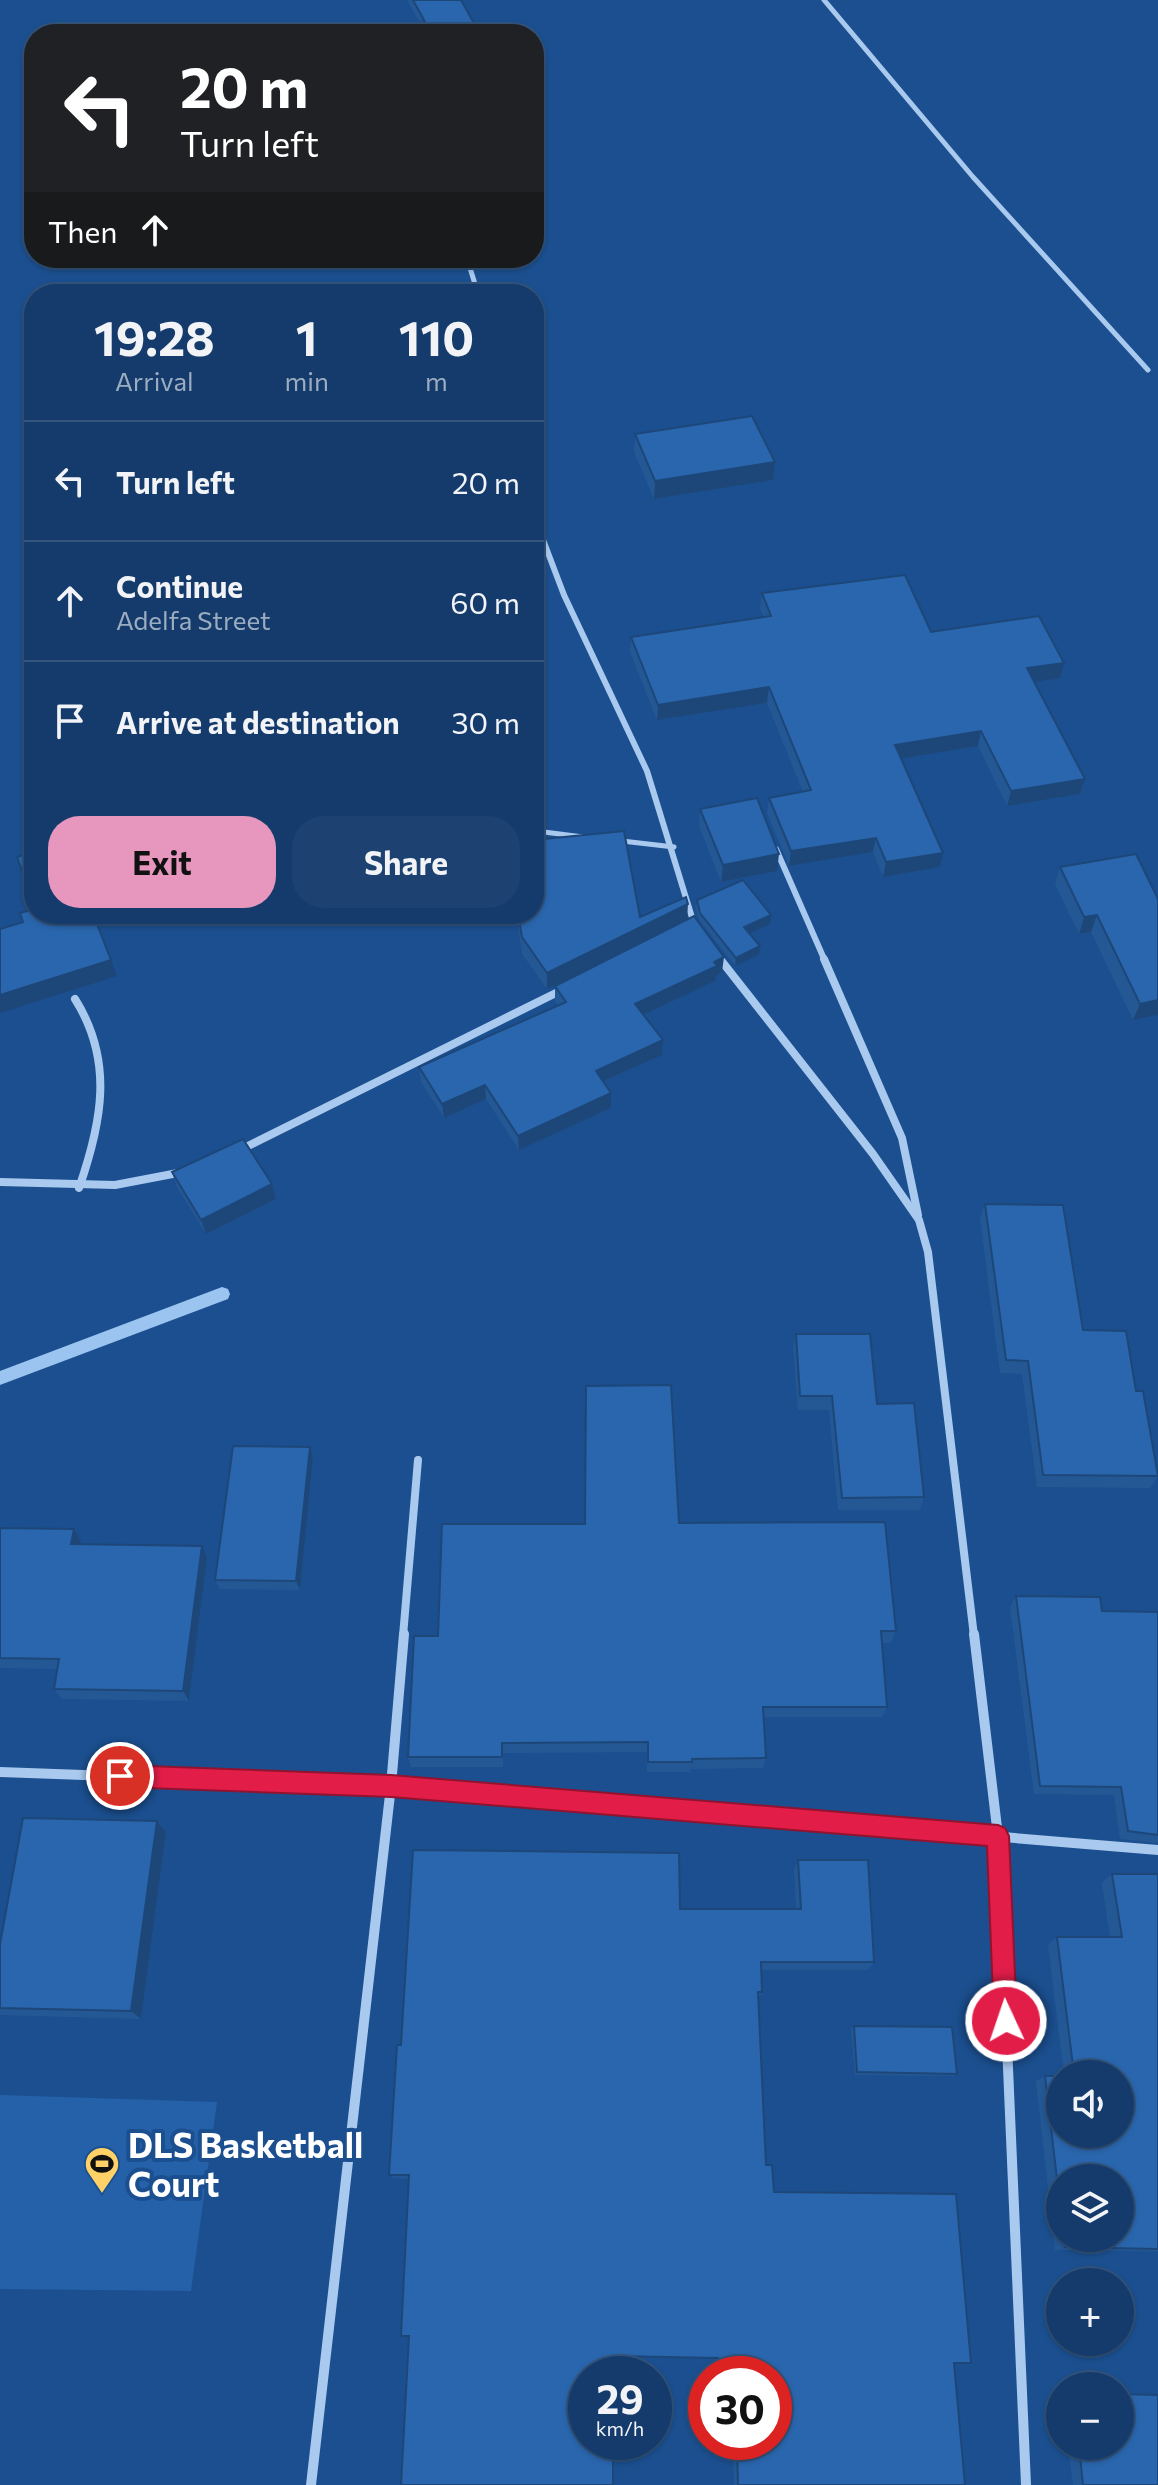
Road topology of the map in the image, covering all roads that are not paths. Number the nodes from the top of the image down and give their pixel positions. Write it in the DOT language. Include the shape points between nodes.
graph roads {
  1 [pos="824,0"];
  2 [pos="1148,370"];
  3 [pos="544,542"];
  4 [pos="544,832"];
  5 [pos="587,837"];
  6 [pos="616,840"];
  7 [pos="774,845"];
  8 [pos="674,847"];
  9 [pos="694,924"];
  10 [pos="680,931"];
  11 [pos="702,935"];
  12 [pos="710,946"];
  13 [pos="568,987"];
  14 [pos="75,999"];
  15 [pos="233,1154"];
  16 [pos="190,1170"];
  17 [pos="0,1182"];
  18 [pos="79,1188"];
  19 [pos="919,1220"];
  20 [pos="418,1460"];
  21 [pos="0,1772"];
  22 [pos="391,1786"];
  23 [pos="998,1836"];
  24 [pos="1158,1850"];
  25 [pos="311,2485"];
  26 [pos="1026,2485"];
  1 -- 2 [label="street" via="973,177"];
  3 -- 8 [label="street" via="628,725"];
  4 -- 5 [label="lane"];
  6 -- 8 [label="lane"];
  7 -- 19 [label="street" via="902,1138"];
  8 -- 9 [label="street"];
  9 -- 10 [label="street"];
  9 -- 11 [label="street"];
  12 -- 19 [label="street"];
  13 -- 15 [label="street"];
  14 -- 18 [label="street" via="93,1029 100,1102 93,1149"];
  16 -- 18 [label="street" via="133,1184"];
  17 -- 18 [label="street"];
  19 -- 23 [label="street" via="928,1252"];
  20 -- 22 [label="street"];
  21 -- 22 [label="street"];
  22 -- 23 [label="street"];
  22 -- 25 [label="street"];
  23 -- 24 [label="street"];
  23 -- 26 [label="street"];
}
